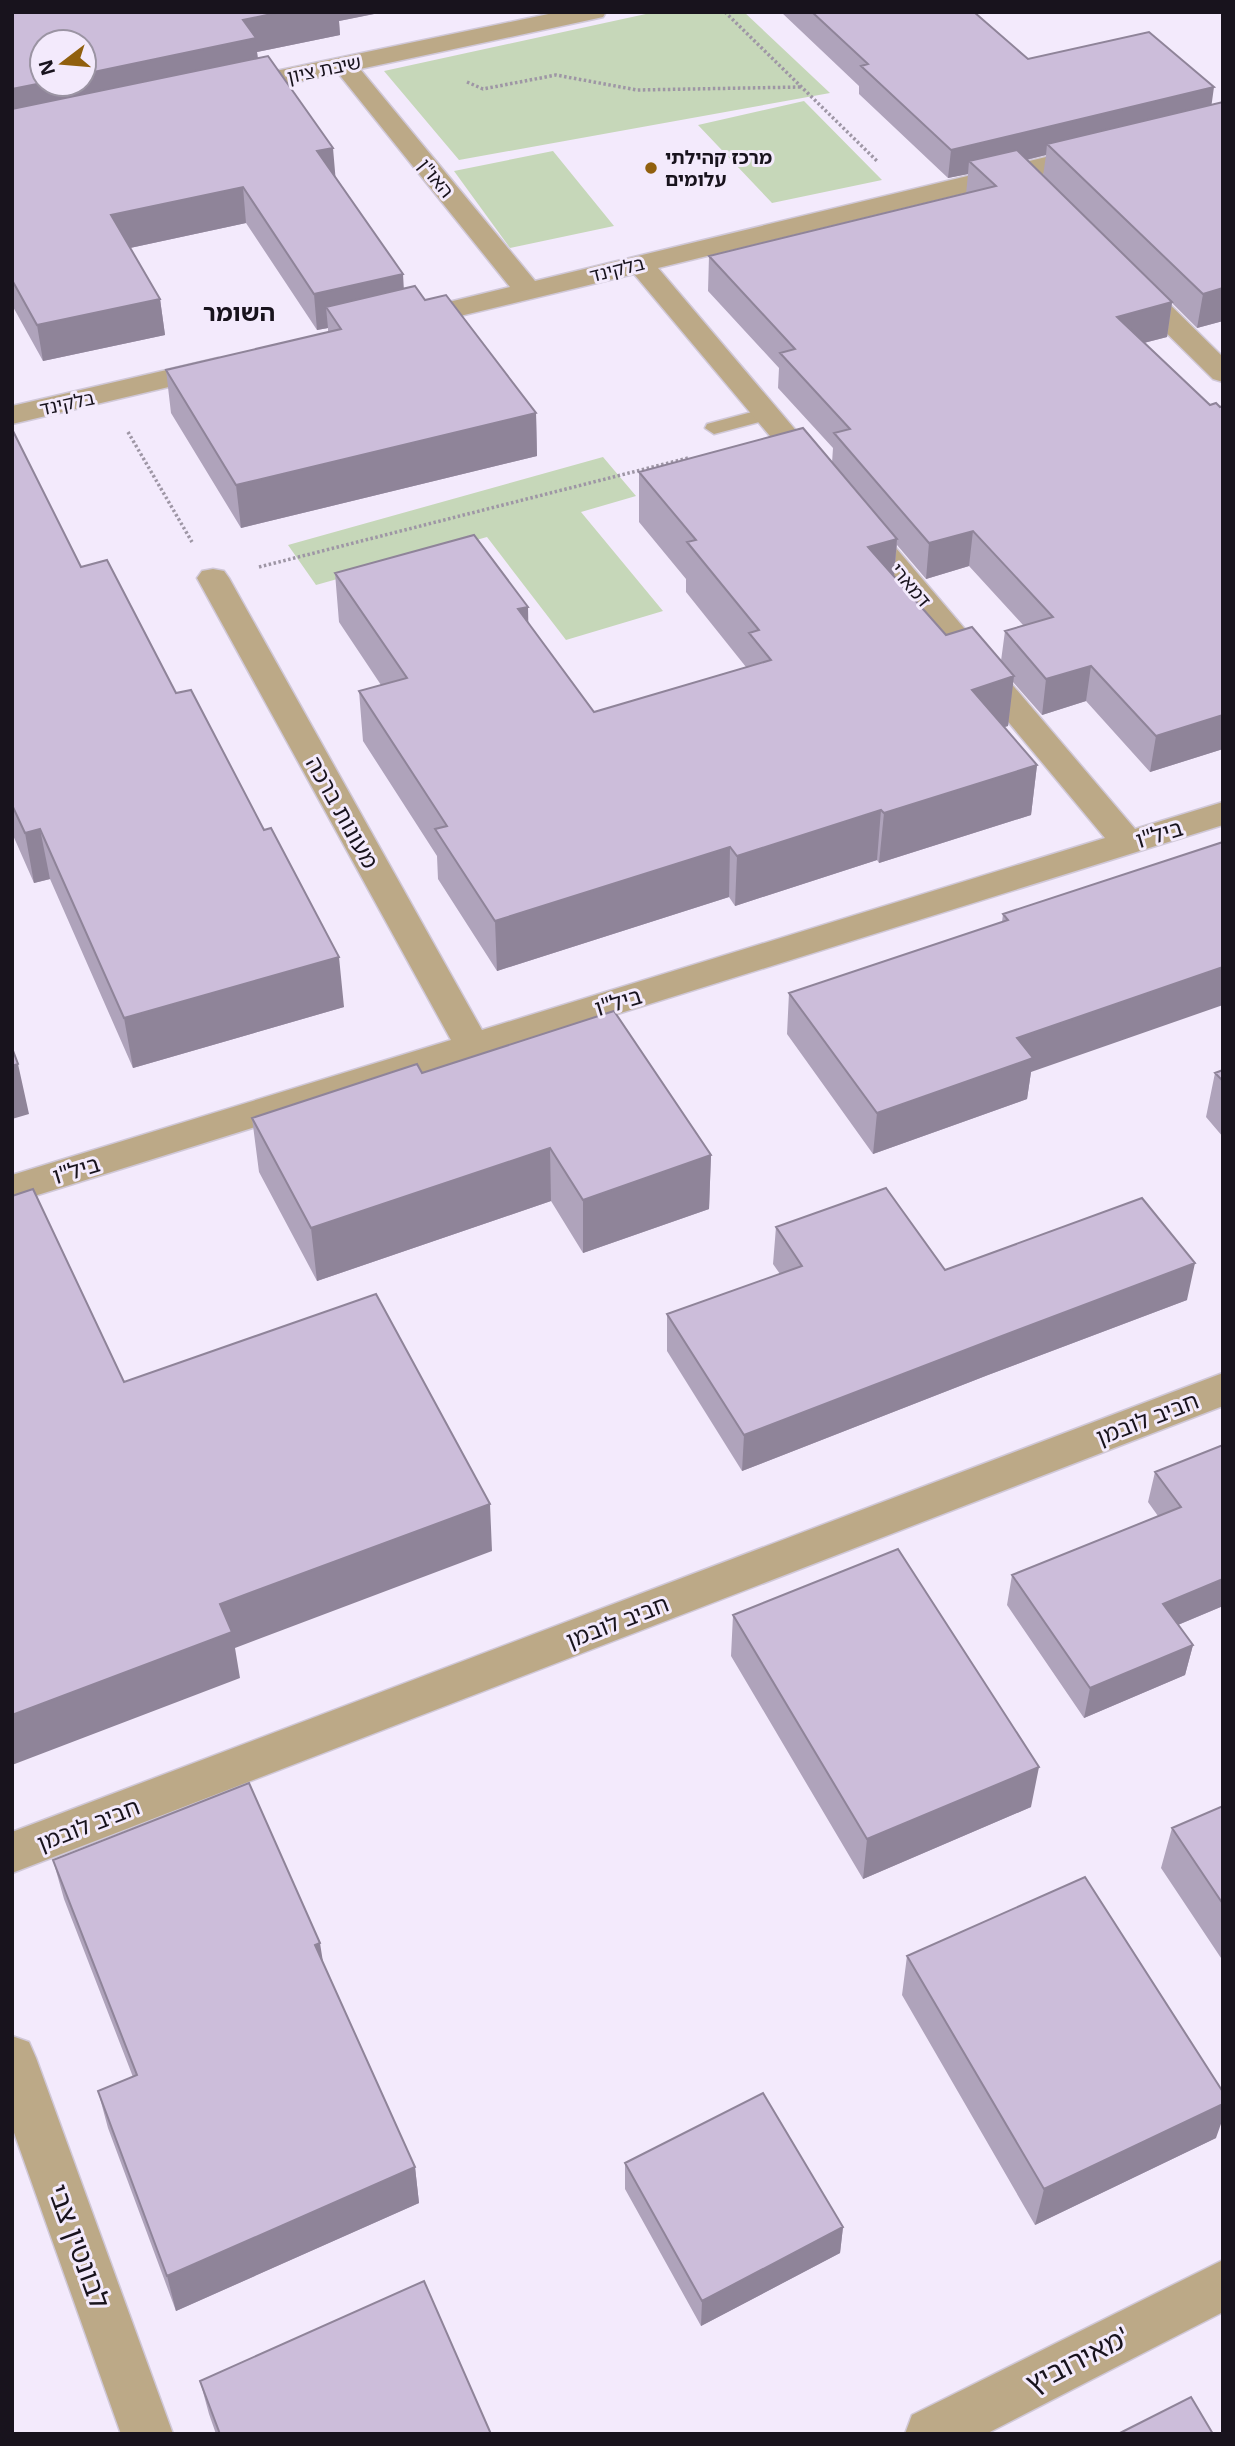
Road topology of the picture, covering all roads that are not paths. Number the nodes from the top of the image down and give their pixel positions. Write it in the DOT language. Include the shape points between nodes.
graph roads {
  1 [pos="594,12"];
  2 [pos="344,65"];
  3 [pos="211,93"];
  4 [pos="1114,149"];
  5 [pos="640,264"];
  6 [pos="1116,267"];
  7 [pos="528,291"];
  8 [pos="383,326"];
  9 [pos="238,362"];
  10 [pos="1223,373"];
  11 [pos="766,414"];
  12 [pos="12,415"];
  13 [pos="714,428"];
  14 [pos="214,578"];
  15 [pos="1223,813"];
  16 [pos="1128,843"];
  17 [pos="473,1046"];
  18 [pos="12,1189"];
  19 [pos="1223,1389"];
  20 [pos="12,1853"];
  21 [pos="12,2058"];
  22 [pos="1223,2285"];
  23 [pos="147,2434"];
  24 [pos="931,2434"];
  1 -- 2 [label="street, שיבת ציון"];
  2 -- 3 [label="street, שיבת ציון"];
  2 -- 7 [label="street, האו\"ן"];
  4 -- 5 [label="street, בלקינד" via="1029,181 914,197"];
  5 -- 7 [label="street, בלקינד"];
  5 -- 11 [label="street, דמארי"];
  6 -- 10 [label="street"];
  7 -- 8 [label="street, בלקינד"];
  9 -- 12 [label="street, בלקינד"];
  11 -- 13 [label="lane"];
  11 -- 16 [label="street, דמארי"];
  14 -- 17 [label="street, מעונות ברכה"];
  15 -- 16 [label="street, ביל\"ו"];
  16 -- 17 [label="street, ביל\"ו"];
  17 -- 18 [label="street, ביל\"ו"];
  19 -- 20 [label="street, חביב לובמן"];
  21 -- 23 [label="street, לבונטין צבי"];
  22 -- 24 [label="street, מאירוביץ'"];
}
